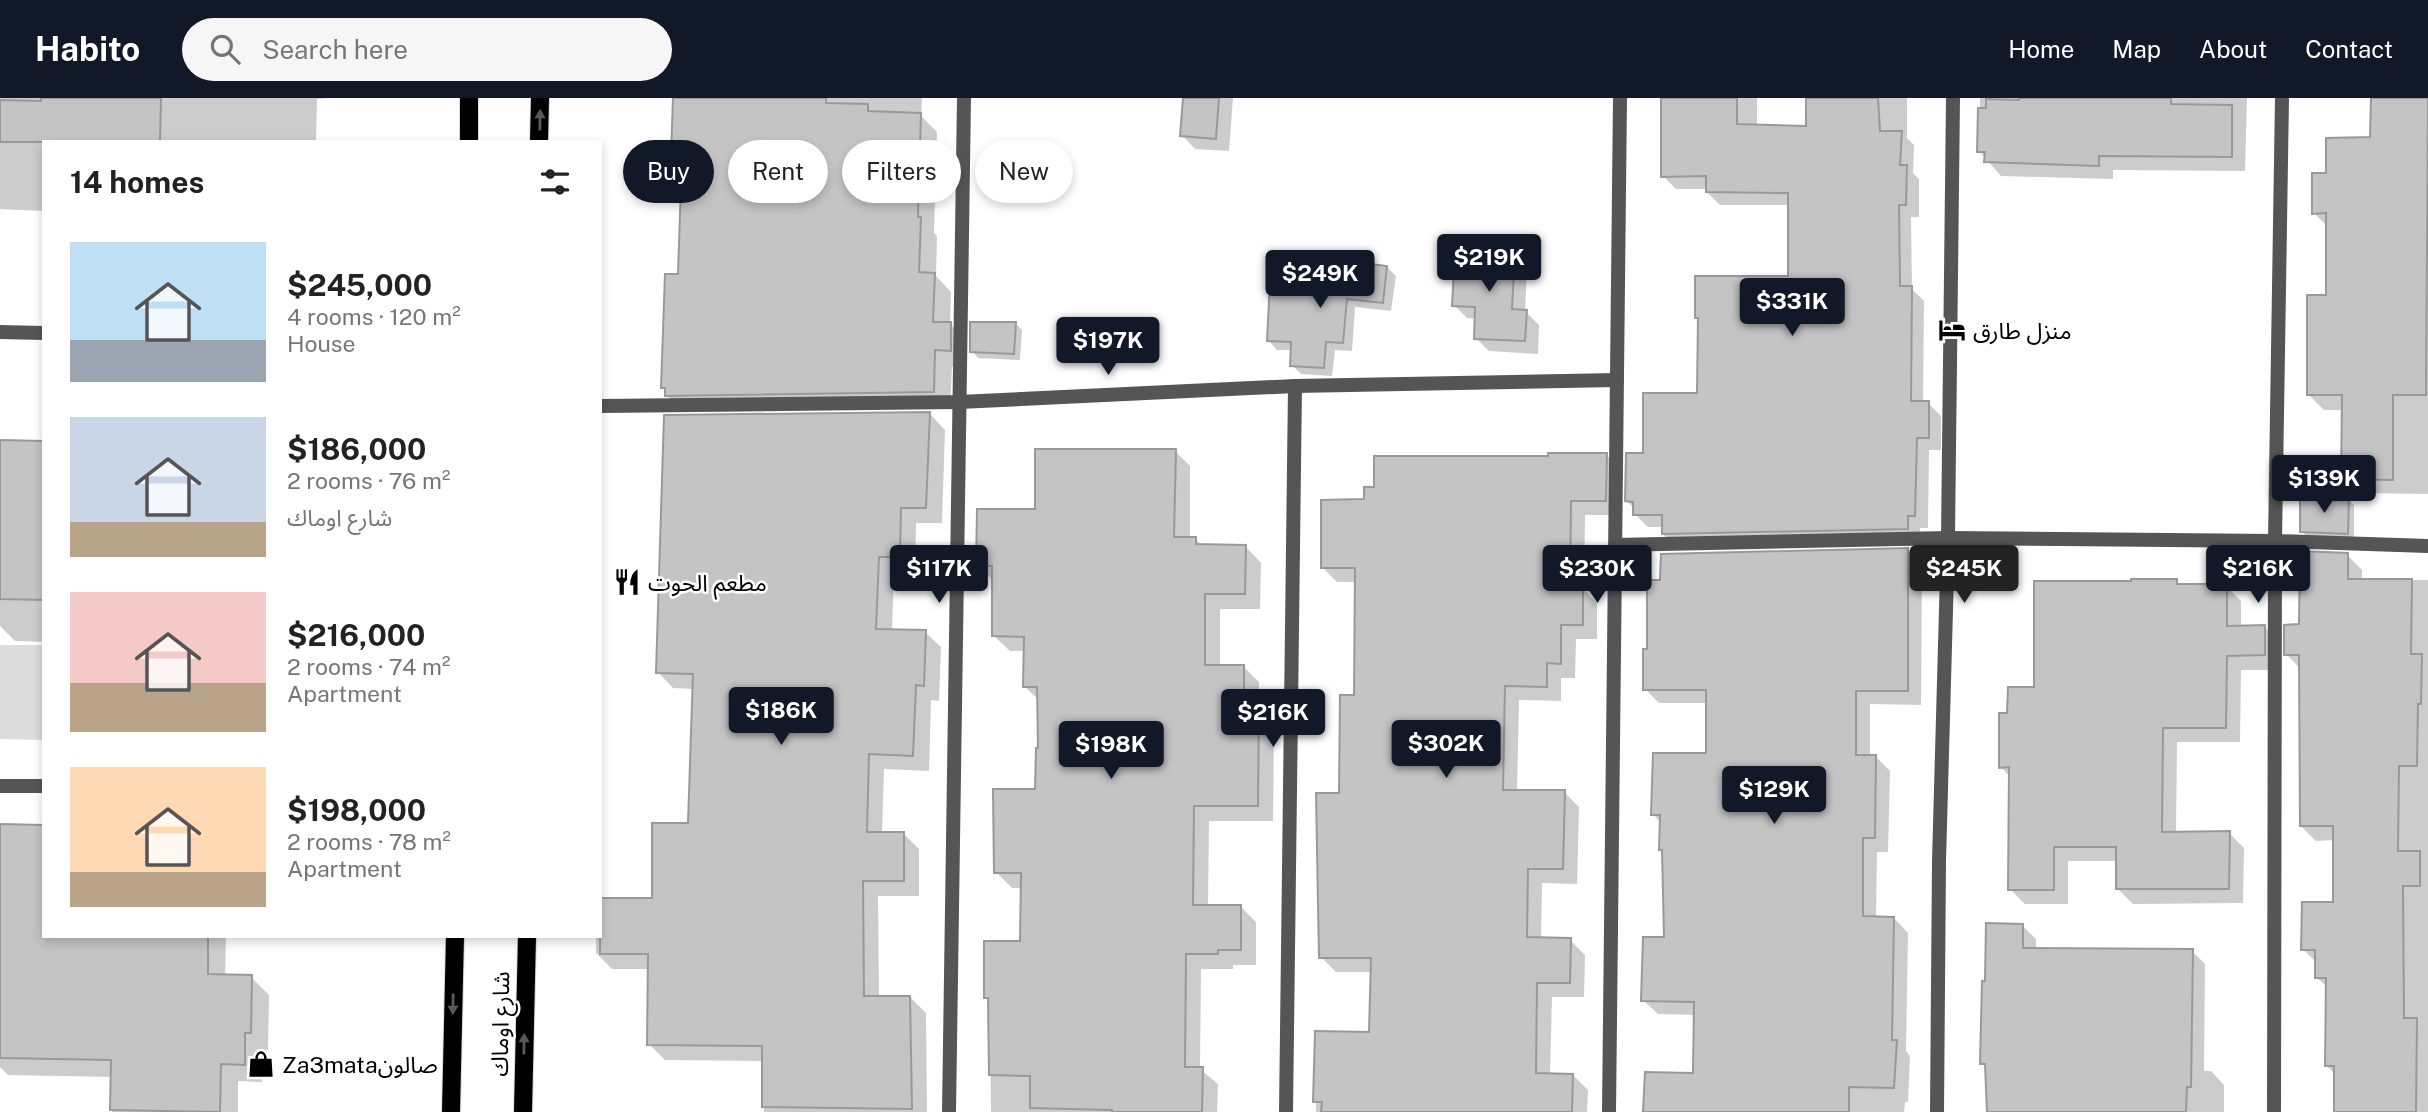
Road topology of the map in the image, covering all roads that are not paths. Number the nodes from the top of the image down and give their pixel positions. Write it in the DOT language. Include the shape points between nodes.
graph roads {
  1 [pos="469,98"];
  2 [pos="540,98"];
  3 [pos="964,98"];
  4 [pos="1620,98"];
  5 [pos="1953,98"];
  6 [pos="2282,98"];
  7 [pos="469,140"];
  8 [pos="539,140"];
  9 [pos="0,332"];
  10 [pos="42,333"];
  11 [pos="1617,380"];
  12 [pos="1295,386"];
  13 [pos="959,402"];
  14 [pos="602,406"];
  15 [pos="1948,538"];
  16 [pos="2275,541"];
  17 [pos="1615,545"];
  18 [pos="2428,545"];
  19 [pos="0,786"];
  20 [pos="42,786"];
  21 [pos="455,938"];
  22 [pos="527,938"];
  23 [pos="451,1112"];
  24 [pos="523,1112"];
  25 [pos="950,1112"];
  26 [pos="1286,1112"];
  27 [pos="1609,1112"];
  28 [pos="1937,1112"];
  29 [pos="2274,1112"];
  1 -- 7 [label="main road"];
  8 -- 2 [label="main road, one-way"];
  3 -- 13 [label="street"];
  4 -- 11 [label="street"];
  5 -- 15 [label="street"];
  6 -- 16 [label="street"];
  9 -- 10 [label="street"];
  11 -- 12 [label="street"];
  11 -- 17 [label="street"];
  12 -- 13 [label="street"];
  12 -- 26 [label="street"];
  13 -- 14 [label="street"];
  13 -- 25 [label="street"];
  15 -- 16 [label="street"];
  15 -- 17 [label="street"];
  15 -- 28 [label="street"];
  16 -- 18 [label="street"];
  16 -- 29 [label="street"];
  17 -- 27 [label="street"];
  19 -- 20 [label="street"];
  21 -- 23 [label="main road, شارع اوماك, one-way"];
  24 -- 22 [label="main road, شارع اوماك, one-way"];
}
